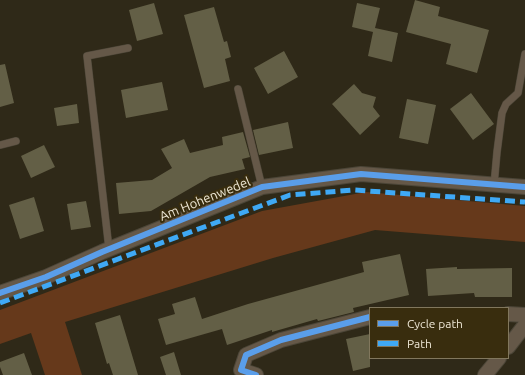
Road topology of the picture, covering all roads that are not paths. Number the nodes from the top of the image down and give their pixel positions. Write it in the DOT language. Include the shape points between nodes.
graph roads {
  1 [pos="128,48"];
  2 [pos="525,54"];
  3 [pos="238,89"];
  4 [pos="16,141"];
  5 [pos="0,145"];
  6 [pos="494,185"];
  7 [pos="262,187"];
  8 [pos="525,187"];
  9 [pos="109,249"];
  10 [pos="0,293"];
  11 [pos="509,314"];
  12 [pos="525,315"];
  13 [pos="369,317"];
  14 [pos="525,326"];
  15 [pos="509,346"];
  16 [pos="498,359"];
  17 [pos="256,375"];
  18 [pos="485,375"];
  1 -- 9 [label="lane" via="87,56"];
  2 -- 6 [label="lane" via="518,93 506,104 502,113"];
  3 -- 7 [label="lane"];
  4 -- 5 [label="lane"];
  6 -- 7 [label="street, Am Hohenwedel" via="361,174"];
  6 -- 8 [label="street, Am Hohenwedel"];
  7 -- 9 [label="street, Am Hohenwedel"];
  9 -- 10 [label="street, Am Hohenwedel" via="46,277"];
  11 -- 12 [label="street"];
  13 -- 17 [label="street" via="281,340 246,355 241,370"];
  14 -- 15 [label="street"];
  16 -- 18 [label="street"];
}
